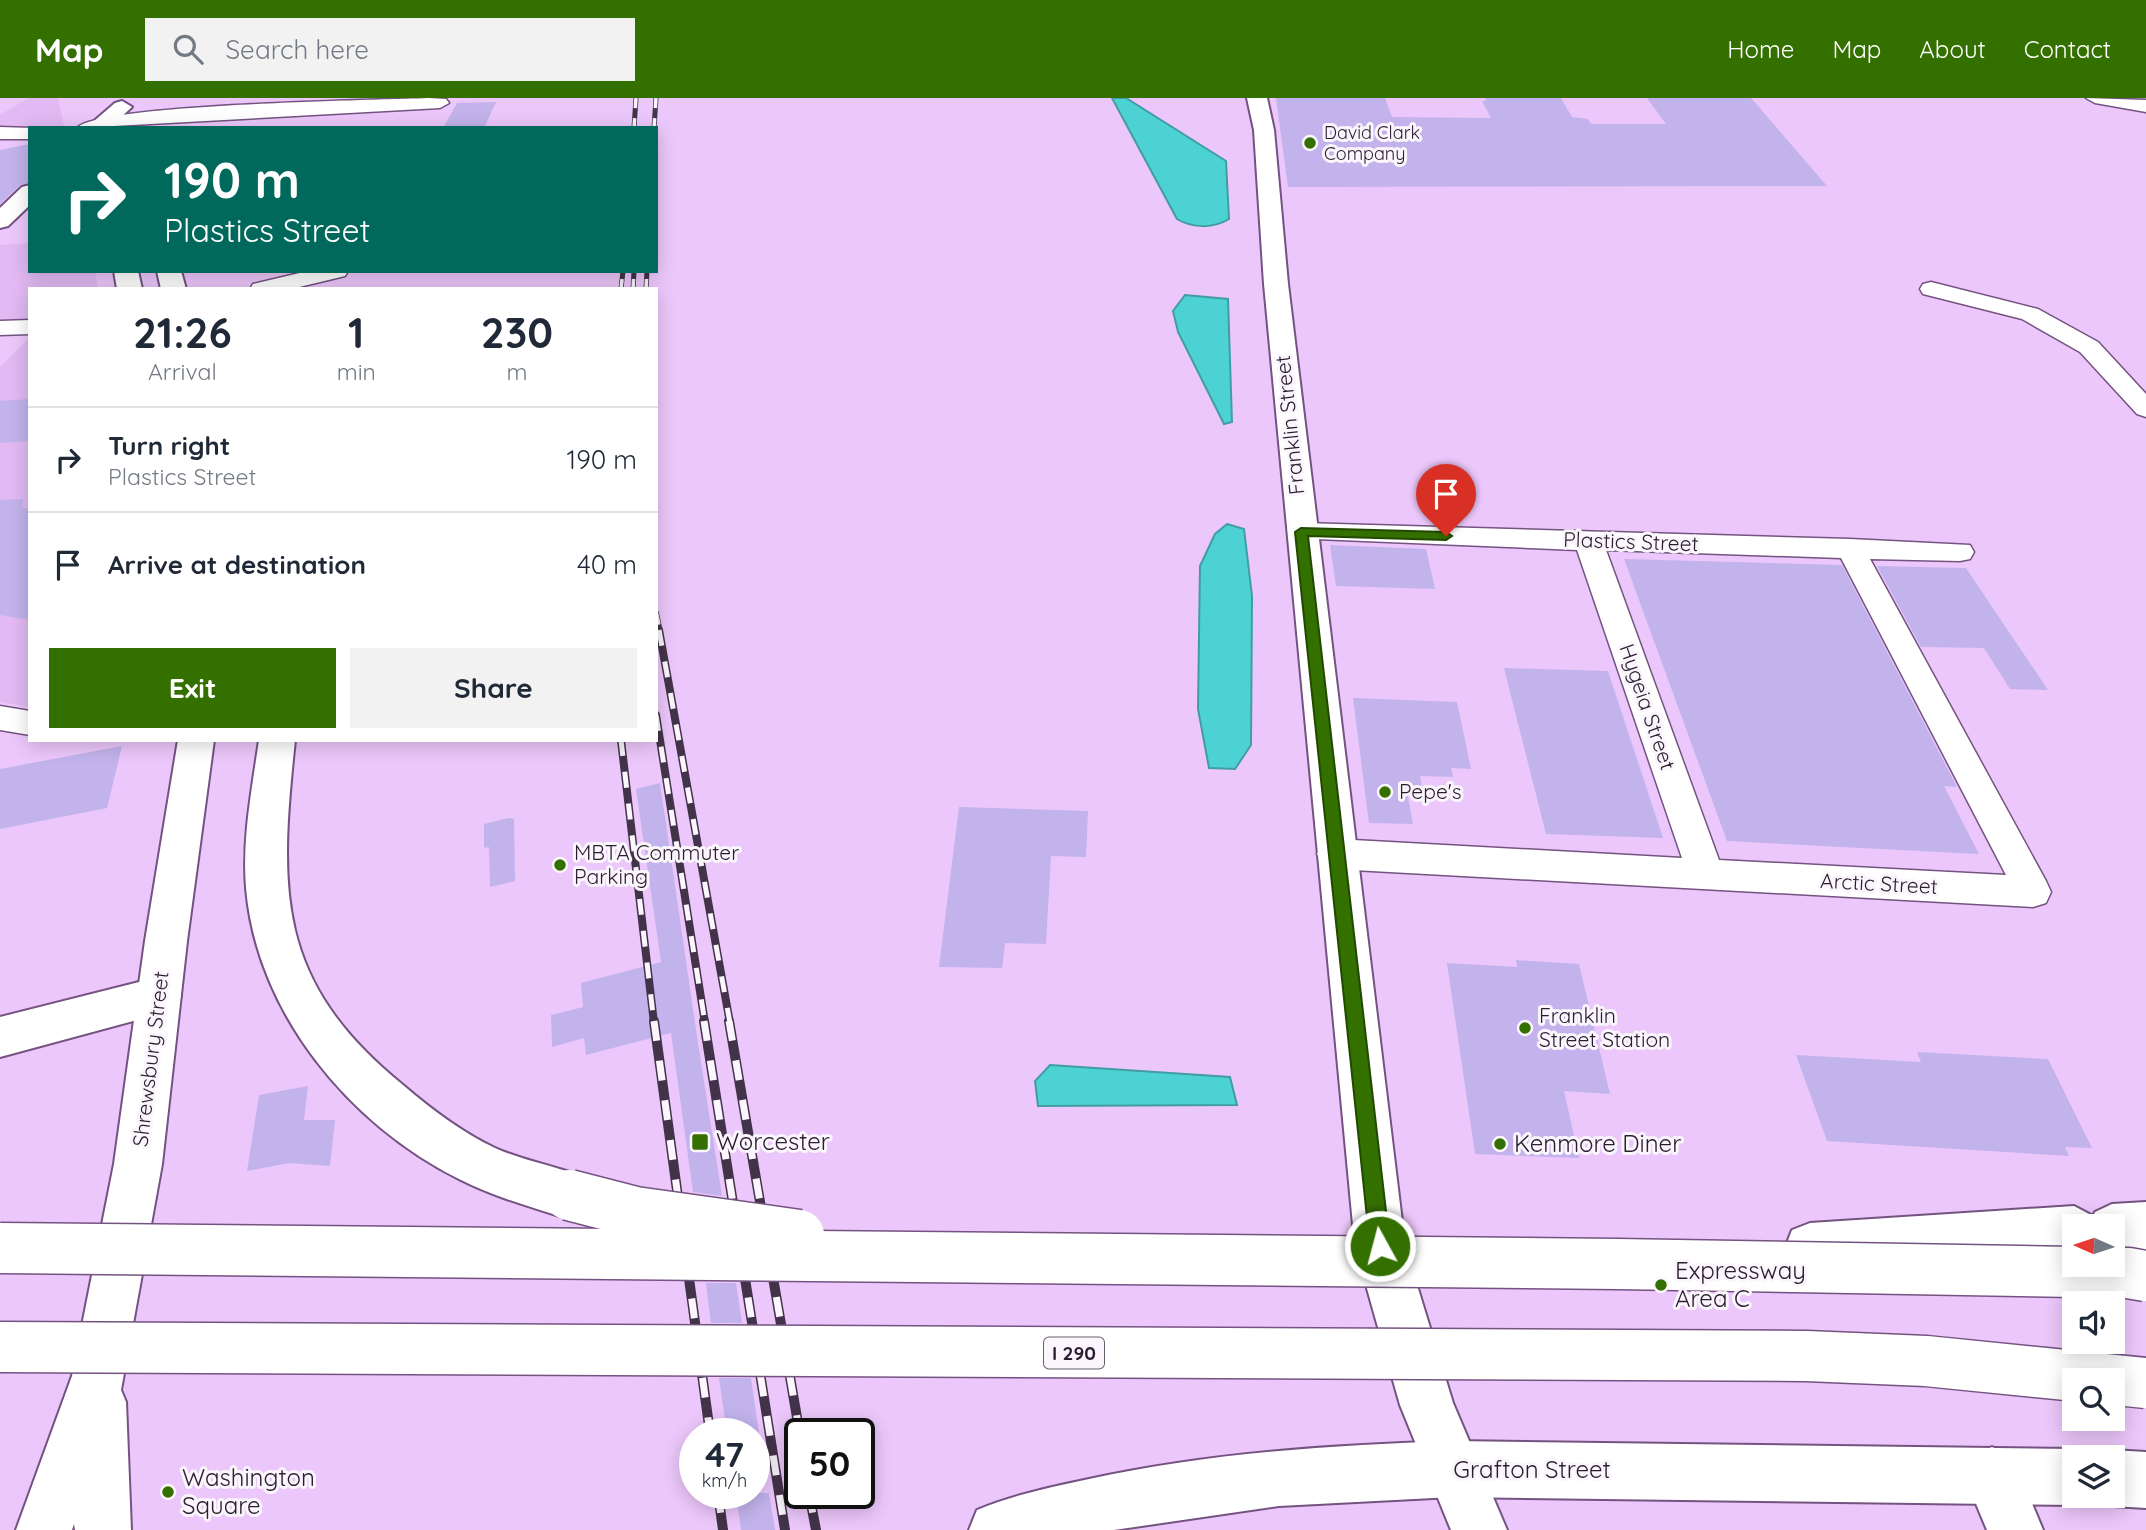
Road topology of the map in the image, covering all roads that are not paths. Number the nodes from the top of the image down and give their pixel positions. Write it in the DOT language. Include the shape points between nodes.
graph roads {
  1 [pos="1257,98"];
  2 [pos="2095,98"];
  3 [pos="442,101"];
  4 [pos="2146,106"];
  5 [pos="124,113"];
  6 [pos="93,123"];
  7 [pos="429,126"];
  8 [pos="0,133"];
  9 [pos="28,133"];
  10 [pos="28,194"];
  11 [pos="0,221"];
  12 [pos="329,273"];
  13 [pos="269,287"];
  14 [pos="1931,289"];
  15 [pos="28,327"];
  16 [pos="0,328"];
  17 [pos="2146,409"];
  18 [pos="1301,532"];
  19 [pos="1588,540"];
  20 [pos="1850,548"];
  21 [pos="1960,552"];
  22 [pos="0,718"];
  23 [pos="28,723"];
  24 [pos="196,742"];
  25 [pos="277,742"];
  26 [pos="1335,854"];
  27 [pos="1706,874"];
  28 [pos="159,996"];
  29 [pos="0,1037"];
  30 [pos="2146,1227"];
  31 [pos="2125,1228"];
  32 [pos="2062,1232"];
  33 [pos="0,1248"];
  34 [pos="1052,1259"];
  35 [pos="1618,1264"];
  36 [pos="2146,1276"];
  37 [pos="0,1347"];
  38 [pos="99,1376"];
  39 [pos="2146,1382"];
  40 [pos="1453,1468"];
  41 [pos="1992,1475"];
  42 [pos="2062,1477"];
  43 [pos="2125,1479"];
  44 [pos="2146,1480"];
  45 [pos="44,1530"];
  46 [pos="103,1530"];
  47 [pos="997,1530"];
  48 [pos="1479,1530"];
  49 [pos="2015,1530"];
  1 -- 18 [label="main road, Franklin Street" via="1264,130"];
  2 -- 4 [label="street"];
  3 -- 5 [label="street"];
  3 -- 7 [label="street"];
  5 -- 6 [label="main road"];
  8 -- 9 [label="street"];
  10 -- 11 [label="main road"];
  12 -- 13 [label="street"];
  14 -- 17 [label="street" via="2030,314 2089,347"];
  15 -- 16 [label="street"];
  18 -- 19 [label="street, Plastics Street"];
  18 -- 26 [label="main road, Franklin Street"];
  19 -- 20 [label="street, Plastics Street"];
  19 -- 27 [label="street, Hygeia Street"];
  20 -- 21 [label="street, Plastics Street"];
  20 -- 27 [label="street, Arctic Street" via="2033,892"];
  22 -- 23 [label="street"];
  24 -- 28 [label="main road, Shrewsbury Street"];
  25 -- 34 [label="main road, bridge" via="265,847 267,889 281,964 325,1041 357,1076 437,1141 482,1166 635,1212 820,1238"];
  26 -- 27 [label="street, Arctic Street"];
  26 -- 40 [label="main road, Franklin Street" via="1380,1246 1423,1393"];
  28 -- 29 [label="main road"];
  28 -- 38 [label="main road, Shrewsbury Street" via="138,1164"];
  30 -- 31 [label="main road"];
  32 -- 35 [label="main road, bridge"];
  33 -- 34 [label="main road, bridge"];
  34 -- 35 [label="main road, bridge"];
  35 -- 36 [label="main road, bridge"];
  37 -- 39 [label="main road, I 290, bridge" via="1806,1356 1926,1361"];
  38 -- 45 [label="main road, Shrewsbury Street"];
  38 -- 46 [label="main road, Shrewsbury Street"];
  40 -- 41 [label="main road, Grafton Street"];
  40 -- 47 [label="main road, Grafton Street" via="1210,1484"];
  40 -- 48 [label="main road, Franklin Street"];
  41 -- 42 [label="main road, Grafton Street"];
  41 -- 49 [label="main road"];
  43 -- 44 [label="main road"];
}
